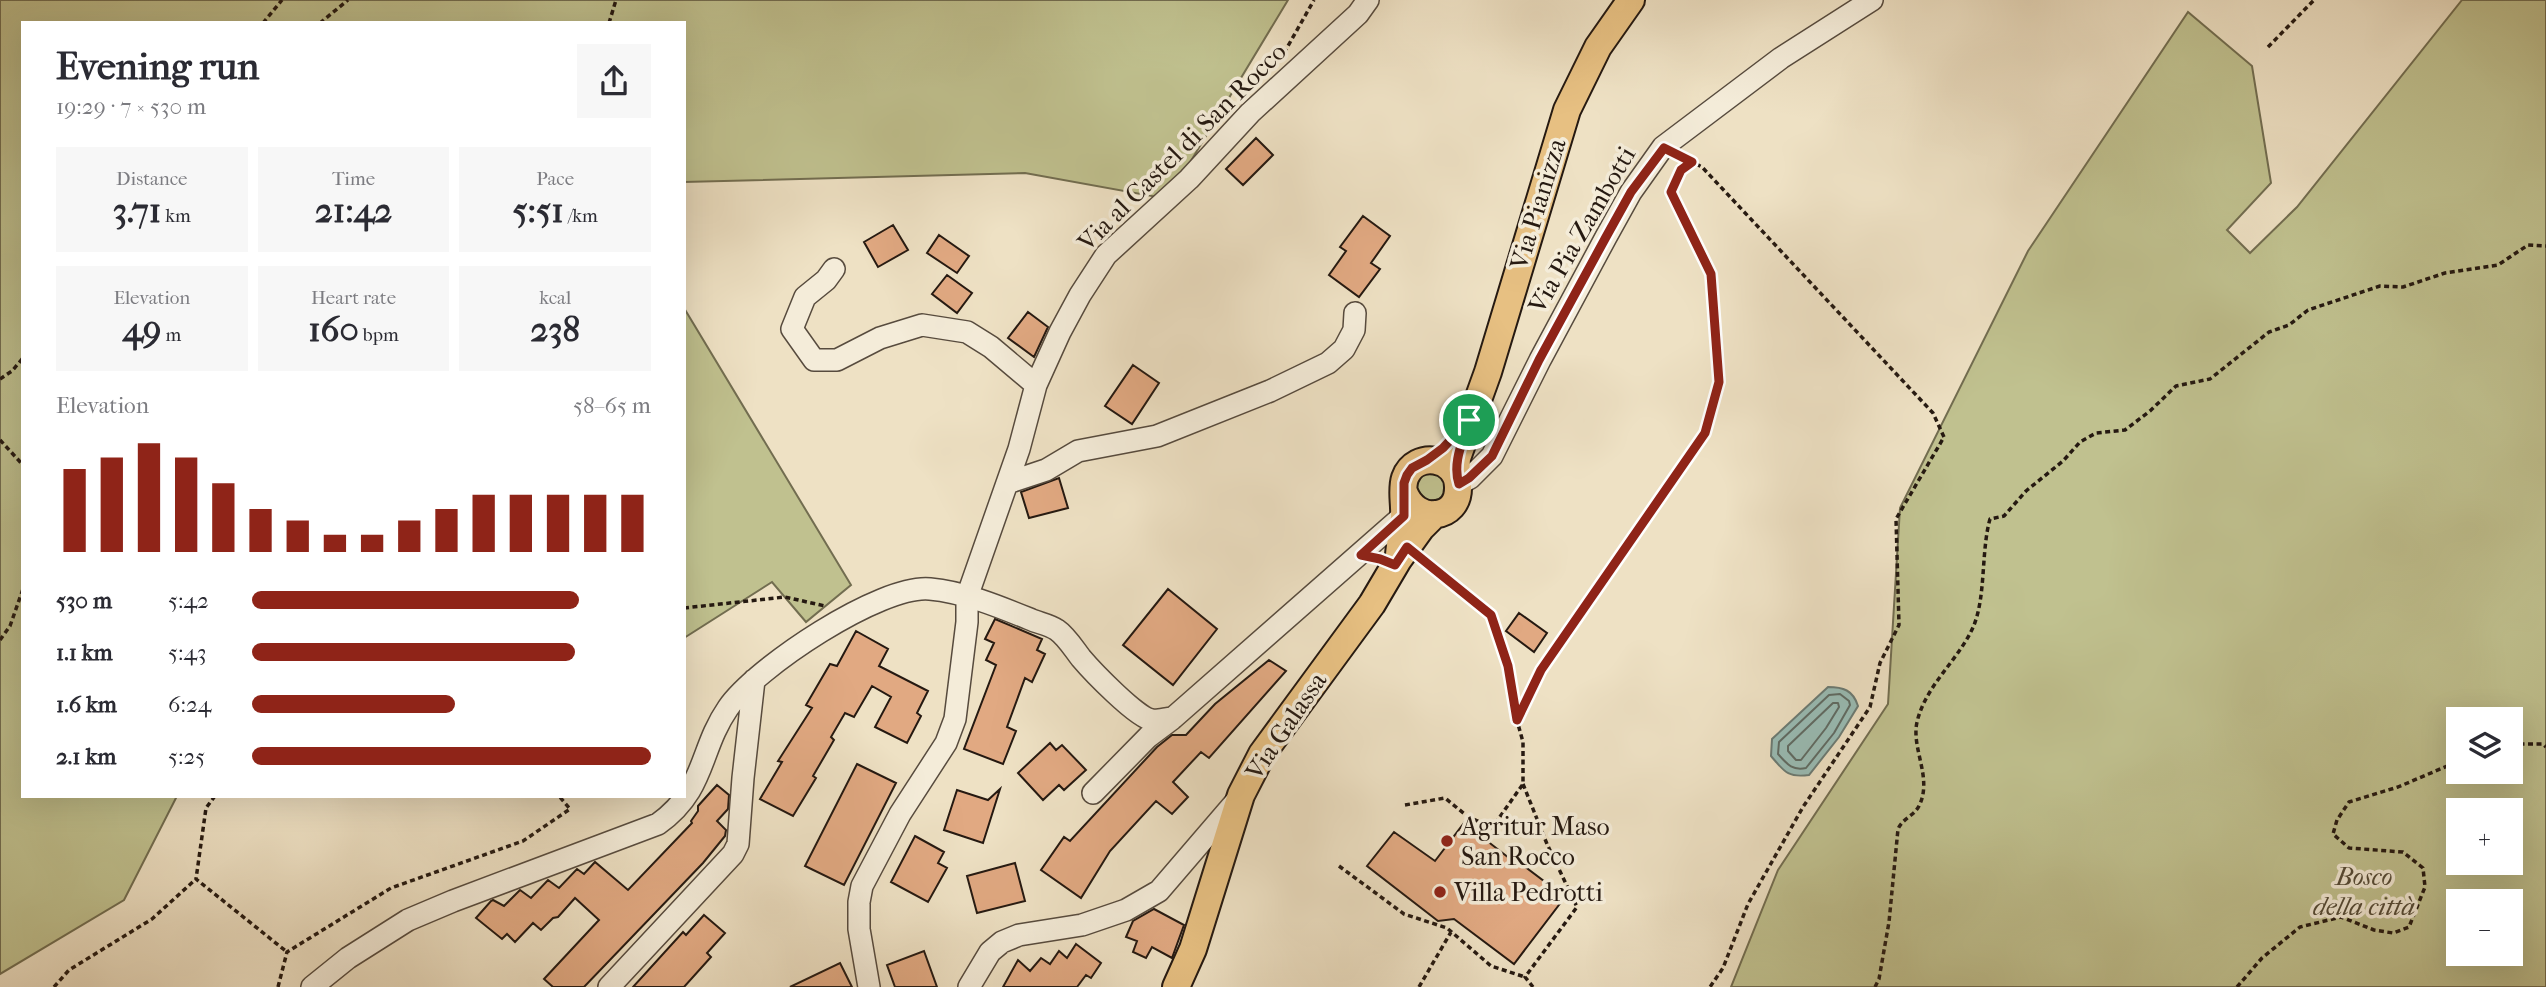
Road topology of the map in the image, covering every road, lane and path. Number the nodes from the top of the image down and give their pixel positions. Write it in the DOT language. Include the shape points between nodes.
graph roads {
  1 [pos="282,0"];
  2 [pos="348,0"];
  3 [pos="617,0"];
  4 [pos="1368,0"];
  5 [pos="1631,0"];
  6 [pos="1872,0"];
  7 [pos="2314,0"];
  8 [pos="265,21"];
  9 [pos="322,21"];
  10 [pos="610,21"];
  11 [pos="2268,47"];
  12 [pos="1664,148"];
  13 [pos="1692,162"];
  14 [pos="2546,246"];
  15 [pos="834,269"];
  16 [pos="1355,313"];
  17 [pos="21,360"];
  18 [pos="0,379"];
  19 [pos="1036,385"];
  20 [pos="1469,420"];
  21 [pos="0,440"];
  22 [pos="1427,460"];
  23 [pos="21,463"];
  24 [pos="1457,480"];
  25 [pos="1007,483"];
  26 [pos="1404,504"];
  27 [pos="1436,514"];
  28 [pos="1361,555"];
  29 [pos="1400,557"];
  30 [pos="21,595"];
  31 [pos="967,597"];
  32 [pos="686,608"];
  33 [pos="851,612"];
  34 [pos="0,640"];
  35 [pos="754,680"];
  36 [pos="1173,718"];
  37 [pos="1517,720"];
  38 [pos="2523,744"];
  39 [pos="2546,747"];
  40 [pos="2446,767"];
  41 [pos="1523,784"];
  42 [pos="1093,793"];
  43 [pos="1241,795"];
  44 [pos="686,797"];
  45 [pos="214,798"];
  46 [pos="561,798"];
  47 [pos="686,798"];
  48 [pos="1405,805"];
  49 [pos="1339,866"];
  50 [pos="196,879"];
  51 [pos="1451,932"];
  52 [pos="287,952"];
  53 [pos="1525,977"];
  54 [pos="54,987"];
  55 [pos="278,987"];
  56 [pos="312,987"];
  57 [pos="608,987"];
  58 [pos="869,987"];
  59 [pos="969,987"];
  60 [pos="1176,987"];
  61 [pos="1419,987"];
  62 [pos="1533,987"];
  63 [pos="1710,987"];
  64 [pos="1875,987"];
  65 [pos="2237,987"];
  1 -- 8 [label="path"];
  2 -- 9 [label="path"];
  3 -- 10 [label="path"];
  4 -- 19 [label="street, Via al Castel di San Rocco" via="1106,255 1060,332"];
  5 -- 20 [label="main road, Via Pianizza" via="1598,47 1567,110 1488,372"];
  6 -- 12 [label="street, Via Pia Zambotti" via="1781,58"];
  7 -- 11 [label="path"];
  12 -- 13 [label="path"];
  12 -- 24 [label="street, Via Pia Zambotti" via="1618,214 1492,456 1469,478"];
  13 -- 37 [label="path" via="1681,170 1671,192 1711,274 1719,382 1705,433 1541,670"];
  13 -- 63 [label="path" via="1702,167 1933,414 1944,437 1896,519 1899,625 1880,663 1870,707 1803,807 1748,904 1723,968"];
  14 -- 64 [label="path" via="2528,246 2498,265 2445,273 2403,287 2380,286 2308,310 2289,325 2269,332 2210,379 2176,386 2125,430 2096,433 2080,442 2004,516 1990,519 1975,622 1933,686 1917,720 1923,785 1919,805 1898,829 1889,922"];
  15 -- 19 [label="street" via="805,297 792,329 814,360 836,360 880,338 922,325 967,332"];
  16 -- 25 [label="street" via="1354,330 1344,349 1328,363 1157,436 1078,451 1046,470"];
  17 -- 18 [label="path"];
  19 -- 25 [label="street, Via al Castel di San Rocco"];
  20 -- 22 [label="main road, Via Pianizza"];
  20 -- 24 [label="main road, Via Pianizza" via="1457,458"];
  21 -- 23 [label="path"];
  22 -- 24 [label="main road" via="1444,463"];
  22 -- 26 [label="main road, Via Pianizza" via="1412,468 1404,483"];
  24 -- 27 [label="main road, Via Pianizza" via="1456,500"];
  25 -- 31 [label="street, Via al Castel di San Rocco"];
  26 -- 27 [label="main road" via="1420,513"];
  26 -- 28 [label="street"];
  26 -- 29 [label="main road, Via Galassa"];
  27 -- 29 [label="main road, Via Galassa"];
  28 -- 29 [label="street"];
  28 -- 36 [label="street"];
  29 -- 37 [label="path" via="1491,615 1508,666"];
  29 -- 43 [label="main road, Via Galassa" via="1372,604 1262,754"];
  30 -- 34 [label="path"];
  31 -- 33 [label="street" via="929,589 907,591"];
  31 -- 36 [label="street" via="1057,630 1135,711 1152,720"];
  31 -- 58 [label="street, Via al Castel di San Rocco" via="955,719 946,743 900,814 862,886 859,929"];
  32 -- 33 [label="path" via="785,597"];
  33 -- 35 [label="street"];
  35 -- 44 [label="street" via="719,723"];
  35 -- 57 [label="street" via="738,845"];
  36 -- 42 [label="street"];
  37 -- 41 [label="path" via="1524,742"];
  38 -- 39 [label="path"];
  40 -- 65 [label="path" via="2349,802 2333,834 2349,848 2403,852 2423,868 2425,887 2409,926 2393,933 2341,917 2300,927 2262,958"];
  41 -- 48 [label="path" via="1492,828 1445,798"];
  41 -- 53 [label="path" via="1577,907"];
  43 -- 59 [label="street" via="1159,891 1126,910 1082,925 1018,935 1002,942 990,952"];
  43 -- 60 [label="main road, Via Galassa" via="1193,949"];
  45 -- 50 [label="path" via="206,808"];
  46 -- 52 [label="path" via="570,809 523,841 391,888"];
  47 -- 56 [label="street" via="658,824 408,920"];
  49 -- 51 [label="path" via="1404,914"];
  50 -- 52 [label="path"];
  50 -- 54 [label="path" via="152,919 69,970"];
  51 -- 53 [label="path" via="1491,966"];
  51 -- 61 [label="path"];
  52 -- 55 [label="path"];
  53 -- 62 [label="path"];
}
